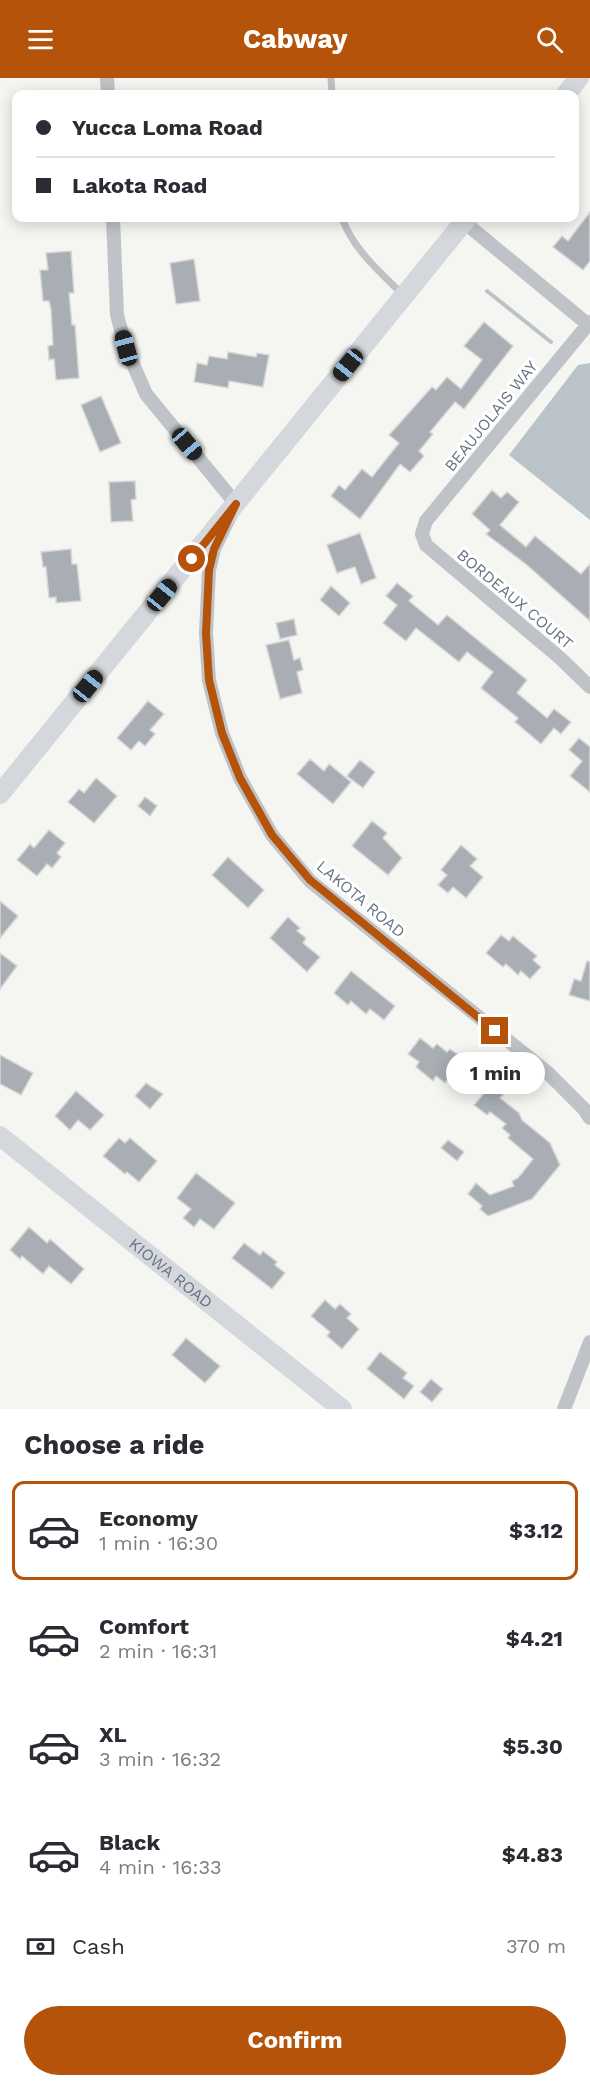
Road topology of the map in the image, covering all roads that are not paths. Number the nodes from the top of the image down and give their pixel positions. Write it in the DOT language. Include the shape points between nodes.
graph roads {
  1 [pos="579,78"];
  2 [pos="569,90"];
  3 [pos="113,222"];
  4 [pos="344,222"];
  5 [pos="463,222"];
  6 [pos="467,222"];
  7 [pos="404,296"];
  8 [pos="589,324"];
  9 [pos="236,504"];
  10 [pos="422,534"];
  11 [pos="590,687"];
  12 [pos="0,794"];
  13 [pos="590,1118"];
  14 [pos="0,1136"];
  15 [pos="590,1342"];
  16 [pos="342,1409"];
  17 [pos="564,1409"];
  1 -- 2 [label="main road"];
  3 -- 9 [label="street" via="117,315 146,394"];
  4 -- 7 [label="lane" via="362,253"];
  5 -- 7 [label="main road"];
  6 -- 8 [label="street"];
  7 -- 9 [label="main road"];
  8 -- 10 [label="street, BEAUJOLAIS WAY" via="426,521"];
  9 -- 12 [label="main road"];
  9 -- 13 [label="street, LAKOTA ROAD" via="214,549 208,576 209,680 222,733 272,835 310,880 548,1073"];
  10 -- 11 [label="street, BORDEAUX COURT" via="426,545"];
  14 -- 16 [label="main road, KIOWA ROAD"];
  15 -- 17 [label="street"];
}
